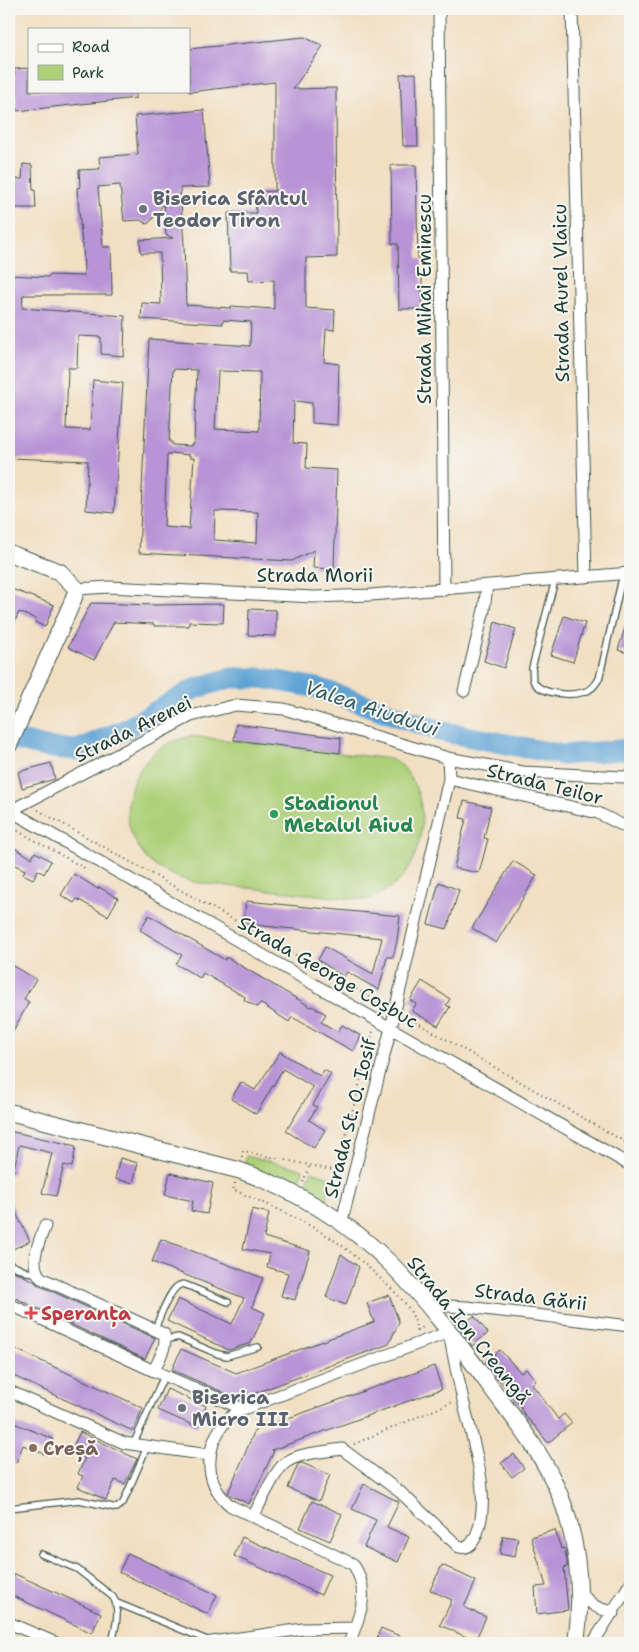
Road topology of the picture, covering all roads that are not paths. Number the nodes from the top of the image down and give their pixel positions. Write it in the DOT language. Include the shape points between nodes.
graph roads {
  1 [pos="439,9"];
  2 [pos="572,9"];
  3 [pos="9,553"];
  4 [pos="626,574"];
  5 [pos="586,577"];
  6 [pos="556,580"];
  7 [pos="486,586"];
  8 [pos="77,589"];
  9 [pos="444,590"];
  10 [pos="464,691"];
  11 [pos="9,745"];
  12 [pos="448,758"];
  13 [pos="630,775"];
  14 [pos="449,779"];
  15 [pos="9,810"];
  16 [pos="630,829"];
  17 [pos="391,1028"];
  18 [pos="9,1112"];
  19 [pos="630,1165"];
  20 [pos="341,1224"];
  21 [pos="45,1226"];
  22 [pos="9,1264"];
  23 [pos="37,1273"];
  24 [pos="228,1302"];
  25 [pos="9,1304"];
  26 [pos="428,1305"];
  27 [pos="630,1326"];
  28 [pos="155,1329"];
  29 [pos="448,1332"];
  30 [pos="166,1340"];
  31 [pos="258,1347"];
  32 [pos="159,1373"];
  33 [pos="9,1390"];
  34 [pos="243,1409"];
  35 [pos="133,1445"];
  36 [pos="147,1447"];
  37 [pos="209,1455"];
  38 [pos="9,1508"];
  39 [pos="253,1518"];
  40 [pos="42,1554"];
  41 [pos="630,1584"];
  42 [pos="578,1590"];
  43 [pos="117,1603"];
  44 [pos="614,1612"];
  45 [pos="9,1623"];
  46 [pos="355,1628"];
  47 [pos="56,1643"];
  48 [pos="112,1643"];
  49 [pos="209,1643"];
  50 [pos="350,1643"];
  51 [pos="576,1643"];
  52 [pos="594,1643"];
  1 -- 9 [label="street, Strada Mihai Eminescu"];
  2 -- 5 [label="street, Strada Aurel Vlaicu"];
  3 -- 8 [label="main road" via="60,572"];
  4 -- 5 [label="street, Strada Morii"];
  4 -- 6 [label="lane" via="599,679 594,687 584,692 560,694 538,686 533,679 532,668"];
  5 -- 6 [label="street, Strada Morii"];
  6 -- 7 [label="street, Strada Morii"];
  7 -- 9 [label="street, Strada Morii"];
  7 -- 10 [label="street" via="484,610"];
  8 -- 9 [label="street, Strada Morii" via="109,587 314,597"];
  8 -- 11 [label="main road"];
  12 -- 13 [label="street, Strada Arenei" via="524,772"];
  12 -- 14 [label="street, Strada St. O. Iosif"];
  12 -- 15 [label="street, Strada Arenei" via="284,709 236,705 190,716"];
  14 -- 16 [label="street, Strada Teilor" via="598,813"];
  14 -- 17 [label="street, Strada St. O. Iosif"];
  15 -- 17 [label="street, Strada George Coșbuc"];
  17 -- 19 [label="street, Strada George Coșbuc"];
  17 -- 20 [label="street, Strada St. O. Iosif"];
  18 -- 20 [label="main road, Strada Ion Creangă" via="257,1176"];
  20 -- 26 [label="main road, Strada Ion Creangă" via="391,1264"];
  21 -- 23 [label="street" via="36,1254"];
  22 -- 23 [label="lane"];
  23 -- 28 [label="street" via="41,1278"];
  24 -- 28 [label="lane" via="180,1284 176,1286"];
  25 -- 32 [label="street"];
  26 -- 27 [label="street, Strada Gării"];
  26 -- 29 [label="main road, Strada Ion Creangă"];
  28 -- 30 [label="street" via="164,1334"];
  29 -- 34 [label="street"];
  29 -- 39 [label="street" via="480,1474 482,1515 470,1546 459,1547 451,1541 414,1503 342,1449 286,1462"];
  29 -- 42 [label="main road, Strada Ion Creangă" via="522,1429 554,1480 569,1526"];
  30 -- 31 [label="lane" via="178,1337 226,1356"];
  30 -- 32 [label="street"];
  32 -- 34 [label="street"];
  32 -- 35 [label="lane"];
  33 -- 35 [label="street" via="124,1444"];
  34 -- 37 [label="street" via="222,1425"];
  35 -- 36 [label="street"];
  36 -- 37 [label="street"];
  36 -- 38 [label="lane" via="123,1503 117,1508 79,1500"];
  37 -- 39 [label="street" via="214,1487 221,1498"];
  39 -- 46 [label="street" via="353,1564 360,1574 364,1590"];
  40 -- 43 [label="lane" via="77,1569"];
  41 -- 44 [label="street"];
  42 -- 44 [label="street" via="601,1610"];
  42 -- 51 [label="main road, Strada Ion Creangă"];
  43 -- 48 [label="lane"];
  43 -- 49 [label="lane"];
  44 -- 52 [label="street"];
  45 -- 47 [label="street"];
  46 -- 49 [label="street" via="303,1629"];
  46 -- 50 [label="street"];
}
